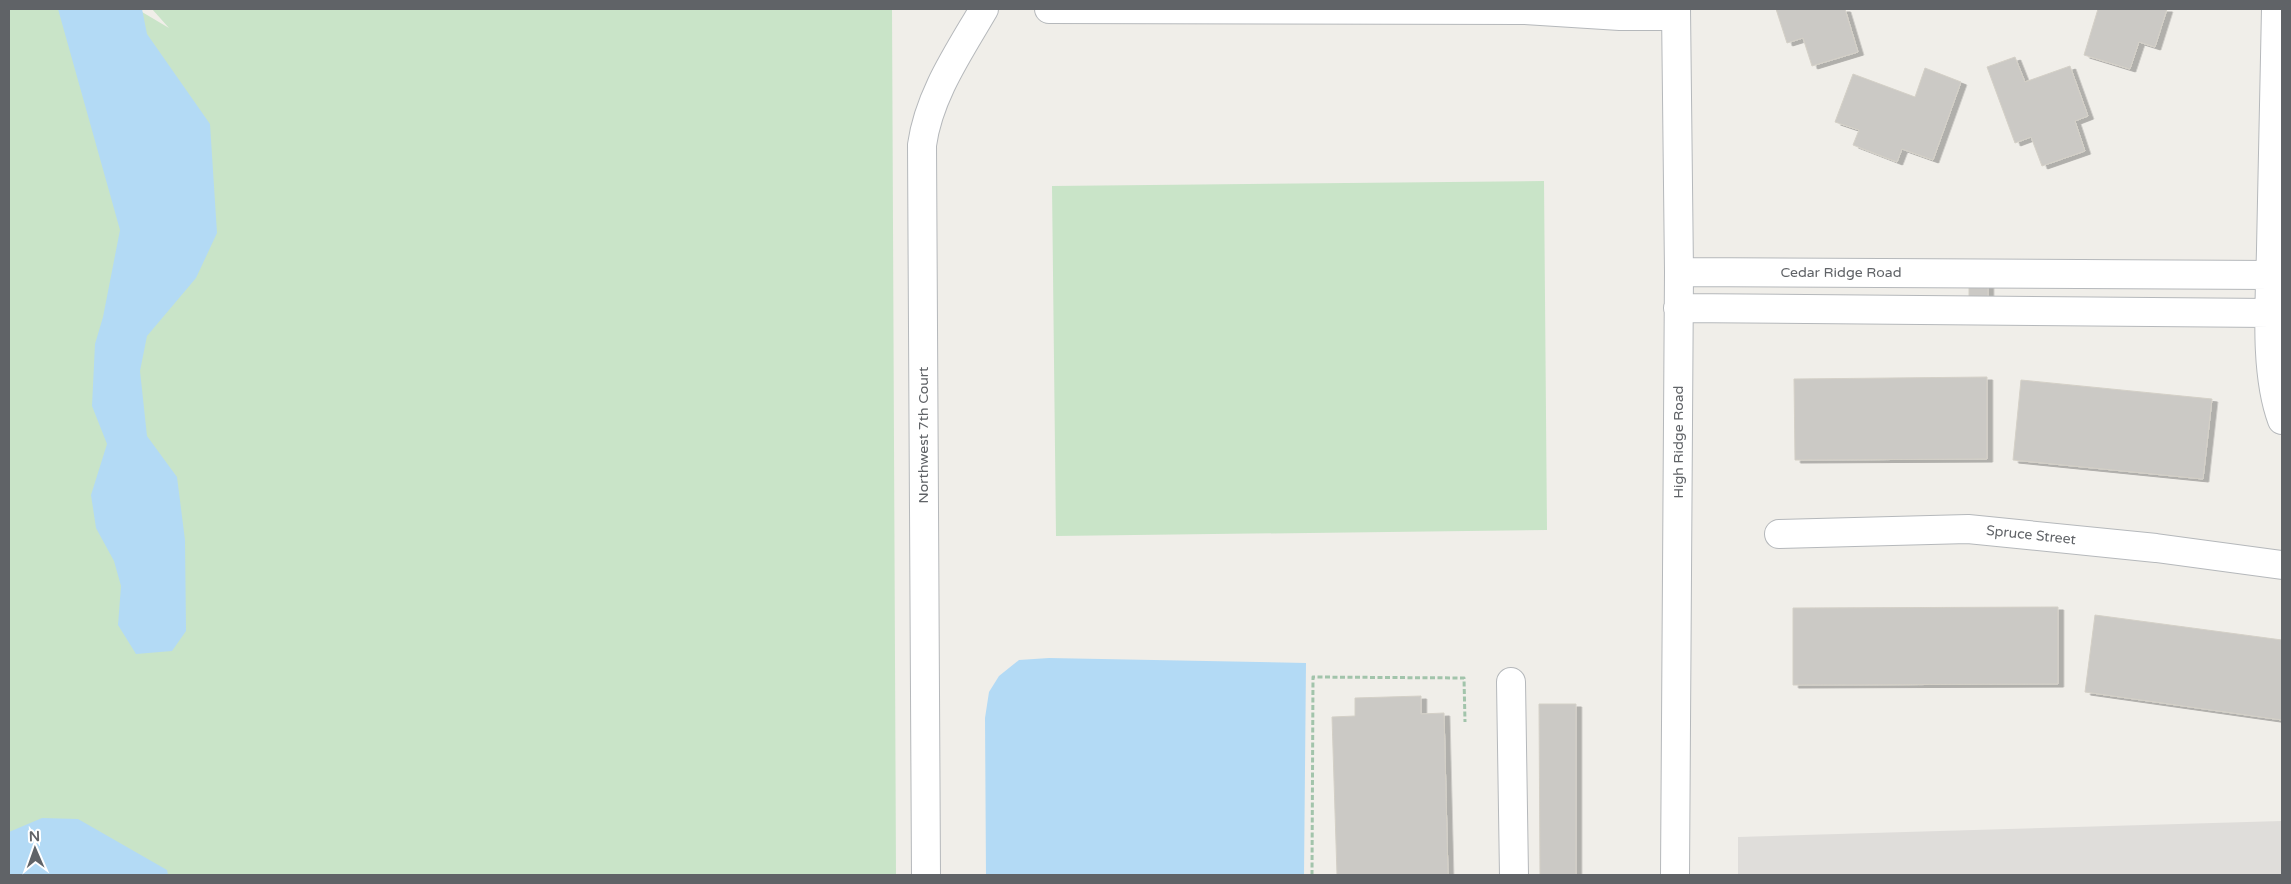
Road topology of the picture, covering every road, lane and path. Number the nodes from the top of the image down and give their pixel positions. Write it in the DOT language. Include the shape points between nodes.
graph roads {
  1 [pos="984,9"];
  2 [pos="1049,9"];
  3 [pos="1525,9"];
  4 [pos="2276,9"];
  5 [pos="1676,12"];
  6 [pos="1679,272"];
  7 [pos="2003,274"];
  8 [pos="2271,275"];
  9 [pos="1678,308"];
  10 [pos="2002,311"];
  11 [pos="2270,313"];
  12 [pos="2282,420"];
  13 [pos="1779,534"];
  14 [pos="2282,565"];
  15 [pos="1511,682"];
  16 [pos="1465,722"];
  17 [pos="926,875"];
  18 [pos="1312,875"];
  19 [pos="1514,875"];
  20 [pos="1675,875"];
  1 -- 17 [label="street, Northwest 7th Court" via="937,92 922,145"];
  2 -- 3 [label="street"];
  3 -- 5 [label="street" via="1620,16"];
  4 -- 8 [label="street"];
  5 -- 6 [label="street, High Ridge Road"];
  6 -- 7 [label="street, Cedar Ridge Road"];
  6 -- 9 [label="street, High Ridge Road"];
  7 -- 8 [label="street, Cedar Ridge Road"];
  7 -- 10 [label="street"];
  8 -- 11 [label="street"];
  9 -- 10 [label="street"];
  9 -- 20 [label="street, High Ridge Road"];
  10 -- 11 [label="street"];
  11 -- 12 [label="street" via="2273,379"];
  13 -- 14 [label="street, Spruce Street" via="1968,529 2156,548"];
  15 -- 19 [label="street"];
  16 -- 18 [label="path" via="1464,678 1313,676"];
}
